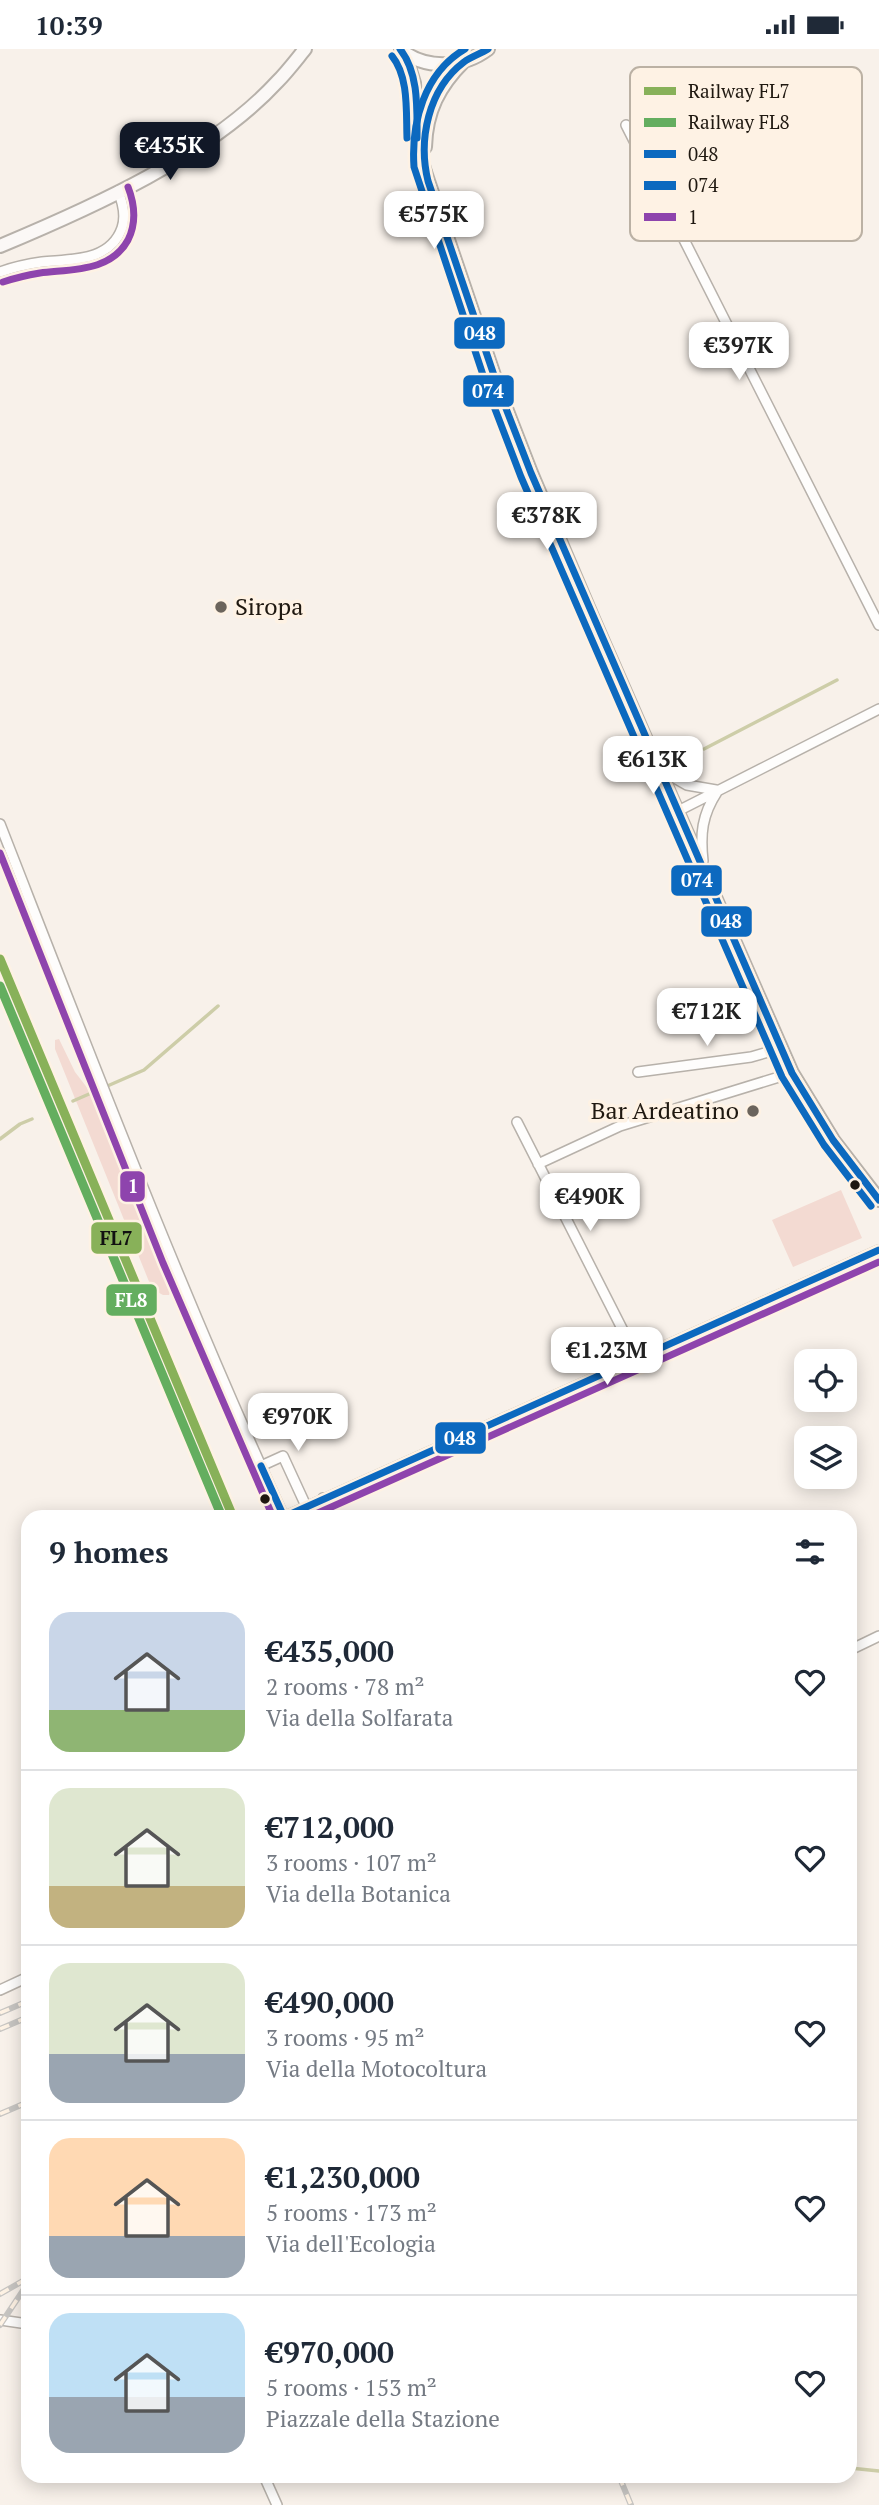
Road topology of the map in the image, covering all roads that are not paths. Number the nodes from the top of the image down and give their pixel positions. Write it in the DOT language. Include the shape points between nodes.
graph roads {
  1 [pos="294,49"];
  2 [pos="305,49"];
  3 [pos="488,49"];
  4 [pos="402,51"];
  5 [pos="464,61"];
  6 [pos="278,82"];
  7 [pos="626,125"];
  8 [pos="630,133"];
  9 [pos="425,172"];
  10 [pos="118,191"];
  11 [pos="685,241"];
  12 [pos="0,246"];
  13 [pos="0,272"];
  14 [pos="879,625"];
  15 [pos="879,709"];
  16 [pos="659,769"];
  17 [pos="718,790"];
  18 [pos="678,811"];
  19 [pos="0,824"];
  20 [pos="704,872"];
  21 [pos="782,1048"];
  22 [pos="638,1072"];
  23 [pos="792,1073"];
  24 [pos="517,1122"];
  25 [pos="538,1164"];
  26 [pos="879,1200"];
  27 [pos="879,1250"];
  28 [pos="637,1358"];
  29 [pos="261,1466"];
  30 [pos="323,1498"];
  31 [pos="306,1506"];
  32 [pos="281,1510"];
  33 [pos="298,1510"];
  34 [pos="330,1510"];
  35 [pos="879,1636"];
  36 [pos="857,1647"];
  37 [pos="21,1980"];
  38 [pos="0,1990"];
  39 [pos="0,2320"];
  40 [pos="21,2323"];
  41 [pos="267,2483"];
  42 [pos="277,2505"];
  1 -- 6 [label="main road"];
  2 -- 6 [label="main road"];
  3 -- 5 [label="main road"];
  4 -- 5 [label="main road" via="434,64"];
  4 -- 9 [label="main road" via="414,83 417,146"];
  5 -- 9 [label="main road" via="430,109"];
  6 -- 10 [label="main road" via="206,142"];
  7 -- 8 [label="street"];
  9 -- 16 [label="main road" via="531,473"];
  10 -- 12 [label="main road"];
  10 -- 13 [label="street" via="123,224 105,250"];
  11 -- 14 [label="street"];
  15 -- 17 [label="street"];
  16 -- 17 [label="street" via="687,785"];
  16 -- 18 [label="main road"];
  17 -- 18 [label="street"];
  17 -- 20 [label="street" via="702,820"];
  18 -- 20 [label="main road"];
  19 -- 29 [label="street" via="160,1233"];
  20 -- 21 [label="main road"];
  21 -- 22 [label="street" via="751,1057"];
  21 -- 23 [label="main road"];
  23 -- 25 [label="street" via="620,1126"];
  23 -- 26 [label="main road"];
  24 -- 25 [label="street"];
  25 -- 28 [label="street"];
  27 -- 28 [label="street"];
  28 -- 30 [label="street"];
  29 -- 31 [label="street" via="283,1456"];
  29 -- 32 [label="street"];
  30 -- 31 [label="street"];
  30 -- 34 [label="street"];
  31 -- 33 [label="street"];
  35 -- 36 [label="street"];
  37 -- 38 [label="street"];
  39 -- 40 [label="street"];
  41 -- 42 [label="street"];
}
